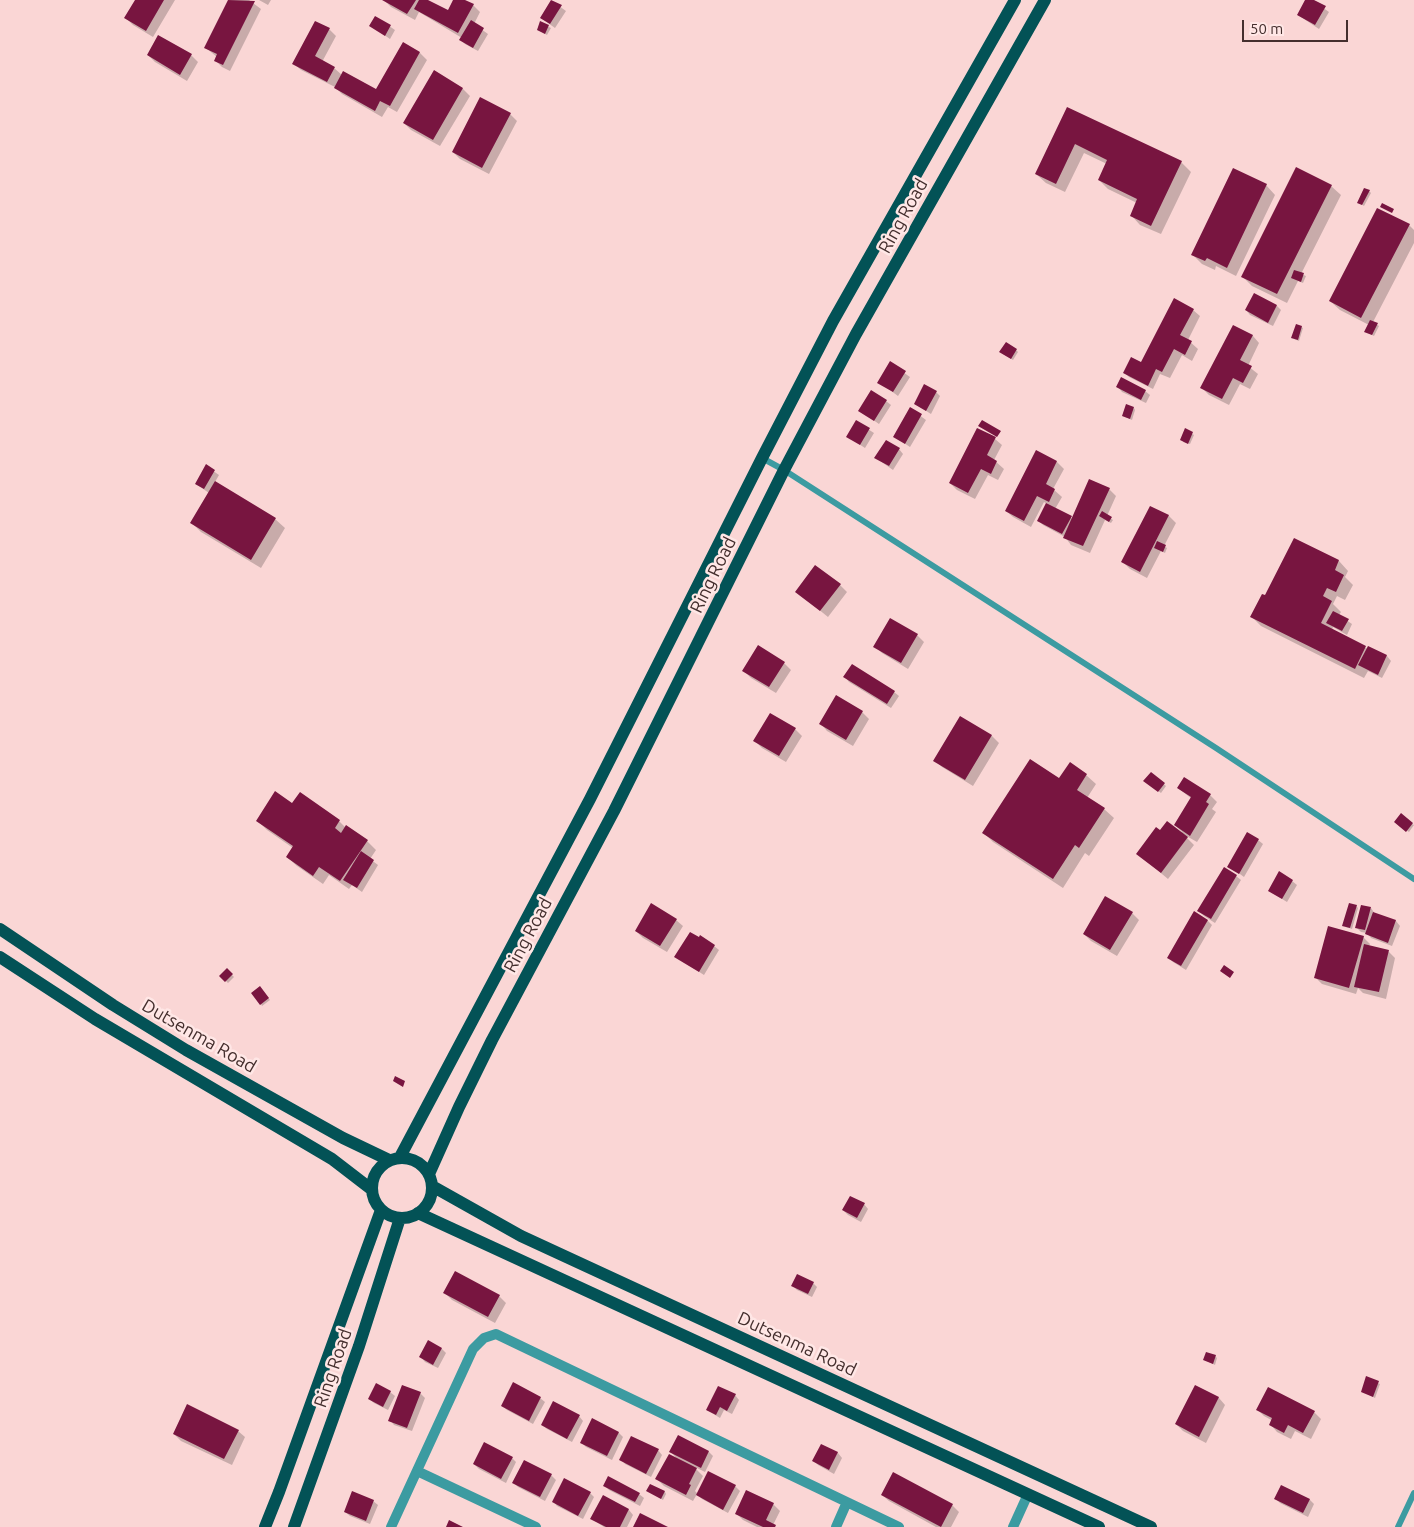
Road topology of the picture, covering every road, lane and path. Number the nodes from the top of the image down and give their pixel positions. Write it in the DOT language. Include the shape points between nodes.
graph roads {
  1 [pos="1015,0"];
  2 [pos="1045,0"];
  3 [pos="762,458"];
  4 [pos="784,470"];
  5 [pos="1414,879"];
  6 [pos="0,929"];
  7 [pos="0,957"];
  8 [pos="394,1158"];
  9 [pos="431,1180"];
  10 [pos="371,1189"];
  11 [pos="381,1210"];
  12 [pos="418,1213"];
  13 [pos="400,1218"];
  14 [pos="417,1471"];
  15 [pos="1414,1493"];
  16 [pos="1028,1494"];
  17 [pos="848,1502"];
  18 [pos="1412,1505"];
  19 [pos="264,1527"];
  20 [pos="294,1527"];
  21 [pos="391,1527"];
  22 [pos="536,1527"];
  23 [pos="836,1527"];
  24 [pos="899,1527"];
  25 [pos="1013,1527"];
  26 [pos="1099,1527"];
  27 [pos="1150,1527"];
  28 [pos="1398,1527"];
  1 -- 3 [label="main road" via="833,322"];
  2 -- 4 [label="main road, Ring Road" via="856,334"];
  3 -- 4 [label="lane"];
  3 -- 8 [label="main road" via="590,799"];
  4 -- 5 [label="lane"];
  4 -- 9 [label="main road, Ring Road" via="614,811 492,1040 459,1107"];
  6 -- 8 [label="main road, Dutsenma Road" via="186,1050 342,1138"];
  7 -- 10 [label="main road" via="103,1024 332,1159"];
  8 -- 9 [label="main road" via="412,1159 422,1165"];
  8 -- 10 [label="main road" via="379,1167"];
  9 -- 12 [label="main road" via="431,1196"];
  9 -- 27 [label="main road, Dutsenma Road" via="521,1236"];
  10 -- 11 [label="main road"];
  11 -- 13 [label="main road"];
  11 -- 19 [label="main road"];
  12 -- 13 [label="main road"];
  12 -- 16 [label="main road"];
  13 -- 20 [label="main road, Ring Road" via="359,1346"];
  14 -- 17 [label="street" via="473,1349 484,1338 496,1334"];
  14 -- 21 [label="street"];
  14 -- 22 [label="street"];
  15 -- 18 [label="lane"];
  16 -- 25 [label="street"];
  16 -- 26 [label="main road"];
  17 -- 23 [label="street"];
  17 -- 24 [label="street"];
  18 -- 28 [label="lane"];
}
